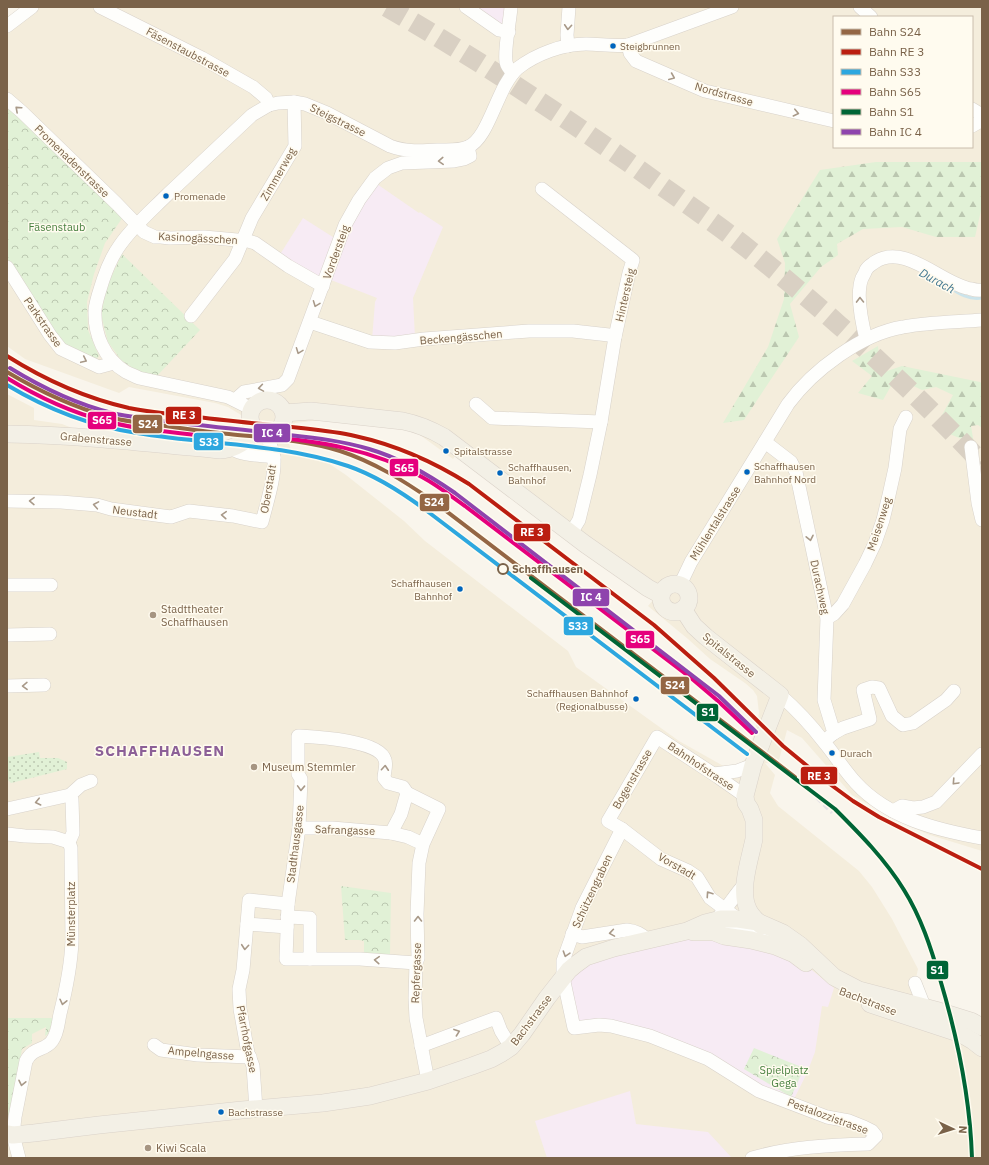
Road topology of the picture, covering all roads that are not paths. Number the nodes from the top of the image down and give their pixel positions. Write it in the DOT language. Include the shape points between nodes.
graph roads {
  1 [pos="32,7"];
  2 [pos="100,7"];
  3 [pos="466,7"];
  4 [pos="511,7"];
  5 [pos="569,7"];
  6 [pos="732,7"];
  7 [pos="860,7"];
  8 [pos="707,11"];
  9 [pos="870,16"];
  10 [pos="7,26"];
  11 [pos="509,32"];
  12 [pos="628,45"];
  13 [pos="568,46"];
  14 [pos="513,73"];
  15 [pos="7,99"];
  16 [pos="294,102"];
  17 [pos="269,105"];
  18 [pos="973,110"];
  19 [pos="982,117"];
  20 [pos="833,121"];
  21 [pos="973,125"];
  22 [pos="468,146"];
  23 [pos="542,189"];
  24 [pos="136,224"];
  25 [pos="242,241"];
  26 [pos="7,268"];
  27 [pos="323,286"];
  28 [pos="982,290"];
  29 [pos="191,316"];
  30 [pos="982,320"];
  31 [pos="310,322"];
  32 [pos="615,337"];
  33 [pos="866,339"];
  34 [pos="114,364"];
  35 [pos="235,400"];
  36 [pos="476,404"];
  37 [pos="251,411"];
  38 [pos="284,415"];
  39 [pos="906,417"];
  40 [pos="601,422"];
  41 [pos="7,434"];
  42 [pos="266,442"];
  43 [pos="765,442"];
  44 [pos="236,447"];
  45 [pos="971,447"];
  46 [pos="7,501"];
  47 [pos="982,520"];
  48 [pos="262,522"];
  49 [pos="571,533"];
  50 [pos="7,585"];
  51 [pos="51,585"];
  52 [pos="680,585"];
  53 [pos="661,595"];
  54 [pos="683,609"];
  55 [pos="827,618"];
  56 [pos="7,632"];
  57 [pos="50,634"];
  58 [pos="44,685"];
  59 [pos="7,686"];
  60 [pos="954,691"];
  61 [pos="780,695"];
  62 [pos="657,737"];
  63 [pos="829,737"];
  64 [pos="982,754"];
  65 [pos="753,765"];
  66 [pos="714,774"];
  67 [pos="91,781"];
  68 [pos="407,793"];
  69 [pos="70,795"];
  70 [pos="745,796"];
  71 [pos="7,810"];
  72 [pos="893,811"];
  73 [pos="608,821"];
  74 [pos="299,828"];
  75 [pos="622,829"];
  76 [pos="391,832"];
  77 [pos="7,834"];
  78 [pos="982,838"];
  79 [pos="68,842"];
  80 [pos="423,844"];
  81 [pos="744,884"];
  82 [pos="288,904"];
  83 [pos="732,914"];
  84 [pos="287,922"];
  85 [pos="247,924"];
  86 [pos="713,926"];
  87 [pos="770,929"];
  88 [pos="572,934"];
  89 [pos="648,940"];
  90 [pos="787,950"];
  91 [pos="310,959"];
  92 [pos="416,963"];
  93 [pos="564,977"];
  94 [pos="915,983"];
  95 [pos="924,1006"];
  96 [pos="982,1027"];
  97 [pos="154,1045"];
  98 [pos="511,1047"];
  99 [pos="982,1048"];
  100 [pos="422,1051"];
  101 [pos="250,1057"];
  102 [pos="428,1081"];
  103 [pos="256,1108"];
  104 [pos="10,1135"];
  105 [pos="19,1158"];
  106 [pos="752,1158"];
  1 -- 10 [label="street"];
  2 -- 17 [label="street, Fäsenstaubstrasse" via="202,58 253,87 266,98"];
  3 -- 11 [label="street" via="499,30"];
  4 -- 11 [label="street"];
  5 -- 13 [label="street, one-way"];
  6 -- 8 [label="street"];
  7 -- 9 [label="street"];
  8 -- 12 [label="street"];
  11 -- 14 [label="street" via="506,63"];
  12 -- 13 [label="street"];
  12 -- 20 [label="street, Nordstrasse, one-way" via="636,61 705,91"];
  13 -- 14 [label="street" via="536,57"];
  14 -- 22 [label="street" via="483,131 478,139"];
  24 -- 15 [label="street, Promenadenstrasse, one-way"];
  16 -- 17 [label="street, Steigstrasse"];
  16 -- 22 [label="street, Steigstrasse" via="316,108 401,150 448,150"];
  16 -- 25 [label="street, Zimmerweg" via="295,146 252,218"];
  17 -- 24 [label="street, Steigstrasse" via="252,115"];
  18 -- 19 [label="street"];
  19 -- 21 [label="street"];
  22 -- 27 [label="street, Vordersteig, one-way" via="470,156 464,159 402,163 388,168 375,178 345,225"];
  23 -- 32 [label="street, Hintersteig" via="633,260"];
  24 -- 25 [label="street, Kasinogässchen" via="144,232 155,237 204,237"];
  24 -- 34 [label="street, Steigstrasse" via="113,255 95,308 98,337"];
  25 -- 27 [label="street, Kasinogässchen" via="255,243"];
  25 -- 29 [label="street, Zimmerweg" via="235,259"];
  26 -- 34 [label="street, Parkstrasse, one-way" via="61,349 99,367"];
  27 -- 31 [label="street, Vordersteig, one-way"];
  33 -- 28 [label="street, one-way" via="861,314 861,279 868,267 880,259 908,259 960,286"];
  30 -- 33 [label="street, Mühlentalstrasse" via="902,327"];
  31 -- 32 [label="street, Beckengässchen" via="370,342 395,343 529,331 572,331"];
  31 -- 35 [label="street, Vordersteig, one-way" via="288,379 282,384 244,392"];
  32 -- 40 [label="street, Hintersteig"];
  33 -- 43 [label="street, Mühlentalstrasse" via="855,344 805,383 788,404"];
  34 -- 35 [label="street, Steigstrasse" via="139,378"];
  35 -- 37 [label="street, Steigstrasse"];
  36 -- 40 [label="street" via="492,418"];
  37 -- 38 [label="main road" via="258,402 269,399 279,404"];
  37 -- 42 [label="main road" via="250,421"];
  38 -- 42 [label="main road" via="283,423 278,430 271,433"];
  38 -- 49 [label="main road" via="304,411 334,413 403,421 430,429"];
  39 -- 55 [label="street, Meisenweg" via="900,429 895,468 875,543 843,604"];
  40 -- 49 [label="street, Hintersteig" via="579,520"];
  41 -- 44 [label="main road, Grabenstrasse" via="73,436 220,450"];
  42 -- 44 [label="main road" via="250,436"];
  42 -- 44 [label="street, Grabenstrasse" via="243,454 237,452"];
  42 -- 48 [label="street, Oberstadt" via="271,486"];
  43 -- 52 [label="street, Mühlentalstrasse" via="691,562"];
  43 -- 55 [label="street, Durachweg, one-way" via="790,462 796,472"];
  45 -- 47 [label="street"];
  48 -- 46 [label="street, Neustadt, one-way" via="189,511 171,516 97,505"];
  49 -- 53 [label="main road"];
  50 -- 51 [label="street"];
  52 -- 53 [label="main road" via="668,586"];
  52 -- 54 [label="main road" via="688,596"];
  53 -- 54 [label="main road" via="662,604 669,611"];
  54 -- 61 [label="main road, Spitalstrasse" via="694,626 706,637"];
  55 -- 63 [label="street, Durachweg" via="824,700"];
  56 -- 57 [label="street"];
  58 -- 59 [label="street, one-way"];
  60 -- 63 [label="street" via="946,700 913,722 903,725 892,716 879,688 863,690 870,719 842,728"];
  61 -- 63 [label="street" via="806,721"];
  61 -- 65 [label="main road"];
  62 -- 66 [label="street, Bahnhofstrasse"];
  62 -- 73 [label="street, Bogenstrasse"];
  63 -- 72 [label="street" via="849,776 870,796"];
  64 -- 72 [label="street, one-way" via="936,802 924,807 902,806"];
  65 -- 66 [label="street" via="737,771"];
  65 -- 70 [label="main road"];
  66 -- 70 [label="street, Bahnhofstrasse"];
  67 -- 69 [label="street"];
  68 -- 74 [label="street, Stadthausgasse, one-way" via="403,787 388,783 384,778 385,760 382,754 367,745 332,738 298,736 298,774 301,779"];
  68 -- 76 [label="street" via="401,814"];
  68 -- 80 [label="street, Repfergasse" via="438,809"];
  69 -- 71 [label="street, one-way"];
  69 -- 79 [label="street, Münsterplatz" via="73,833"];
  70 -- 81 [label="main road" via="754,820 755,832"];
  72 -- 78 [label="street" via="940,830"];
  73 -- 75 [label="street, Vorstadt"];
  74 -- 76 [label="street, Safrangasse"];
  74 -- 82 [label="street, Stadthausgasse"];
  83 -- 75 [label="street, Vorstadt, one-way" via="710,898 697,877 661,859"];
  75 -- 88 [label="street, Schützengraben" via="582,908"];
  76 -- 80 [label="street, Safrangasse"];
  77 -- 79 [label="street" via="53,837"];
  79 -- 104 [label="street, Münsterplatz, one-way" via="71,848 71,954 67,984 56,1035 48,1045 32,1052 26,1061"];
  92 -- 80 [label="street, Repfergasse, one-way" via="419,862"];
  81 -- 83 [label="street" via="736,892"];
  81 -- 87 [label="main road" via="749,910"];
  82 -- 84 [label="street, Stadthausgasse"];
  82 -- 85 [label="street, Pfarrhofgasse" via="249,900"];
  83 -- 86 [label="main road, Bachstrasse"];
  83 -- 87 [label="main road, Bachstrasse"];
  84 -- 85 [label="street"];
  84 -- 91 [label="street, Stadthausgasse" via="286,959"];
  84 -- 91 [label="street" via="310,918"];
  85 -- 101 [label="street, Pfarrhofgasse, one-way" via="239,989 240,1009"];
  86 -- 87 [label="street, Bachstrasse"];
  86 -- 89 [label="main road, Bachstrasse" via="705,923 687,931"];
  86 -- 90 [label="main road, Bachstrasse" via="724,936"];
  87 -- 90 [label="main road"];
  87 -- 95 [label="main road, Bachstrasse" via="800,946 834,977 848,985"];
  89 -- 88 [label="street, one-way" via="640,933 627,930 582,937"];
  88 -- 93 [label="street, Schützengraben, one-way" via="564,961"];
  89 -- 93 [label="main road, Bachstrasse" via="586,957 574,965"];
  90 -- 99 [label="main road, Bachstrasse" via="802,959 834,988 961,1034"];
  92 -- 91 [label="street, one-way"];
  92 -- 100 [label="street, Repfergasse" via="416,1018"];
  93 -- 98 [label="main road, Bachstrasse"];
  93 -- 106 [label="street, Pestalozzistrasse" via="574,1028 611,1026 650,1036 708,1059 759,1091 827,1117 849,1121 872,1131 876,1136 868,1144 792,1149"];
  94 -- 95 [label="street"];
  95 -- 96 [label="main road, Bachstrasse"];
  97 -- 101 [label="street, Ampelngasse" via="162,1050 198,1055"];
  100 -- 98 [label="street, one-way" via="496,1018"];
  98 -- 102 [label="main road, Bachstrasse" via="491,1059"];
  100 -- 102 [label="street, Repfergasse"];
  101 -- 103 [label="street, Pfarrhofgasse"];
  102 -- 103 [label="main road, Bachstrasse" via="370,1096 323,1103"];
  103 -- 104 [label="main road, Bachstrasse"];
  104 -- 105 [label="street"];
}
